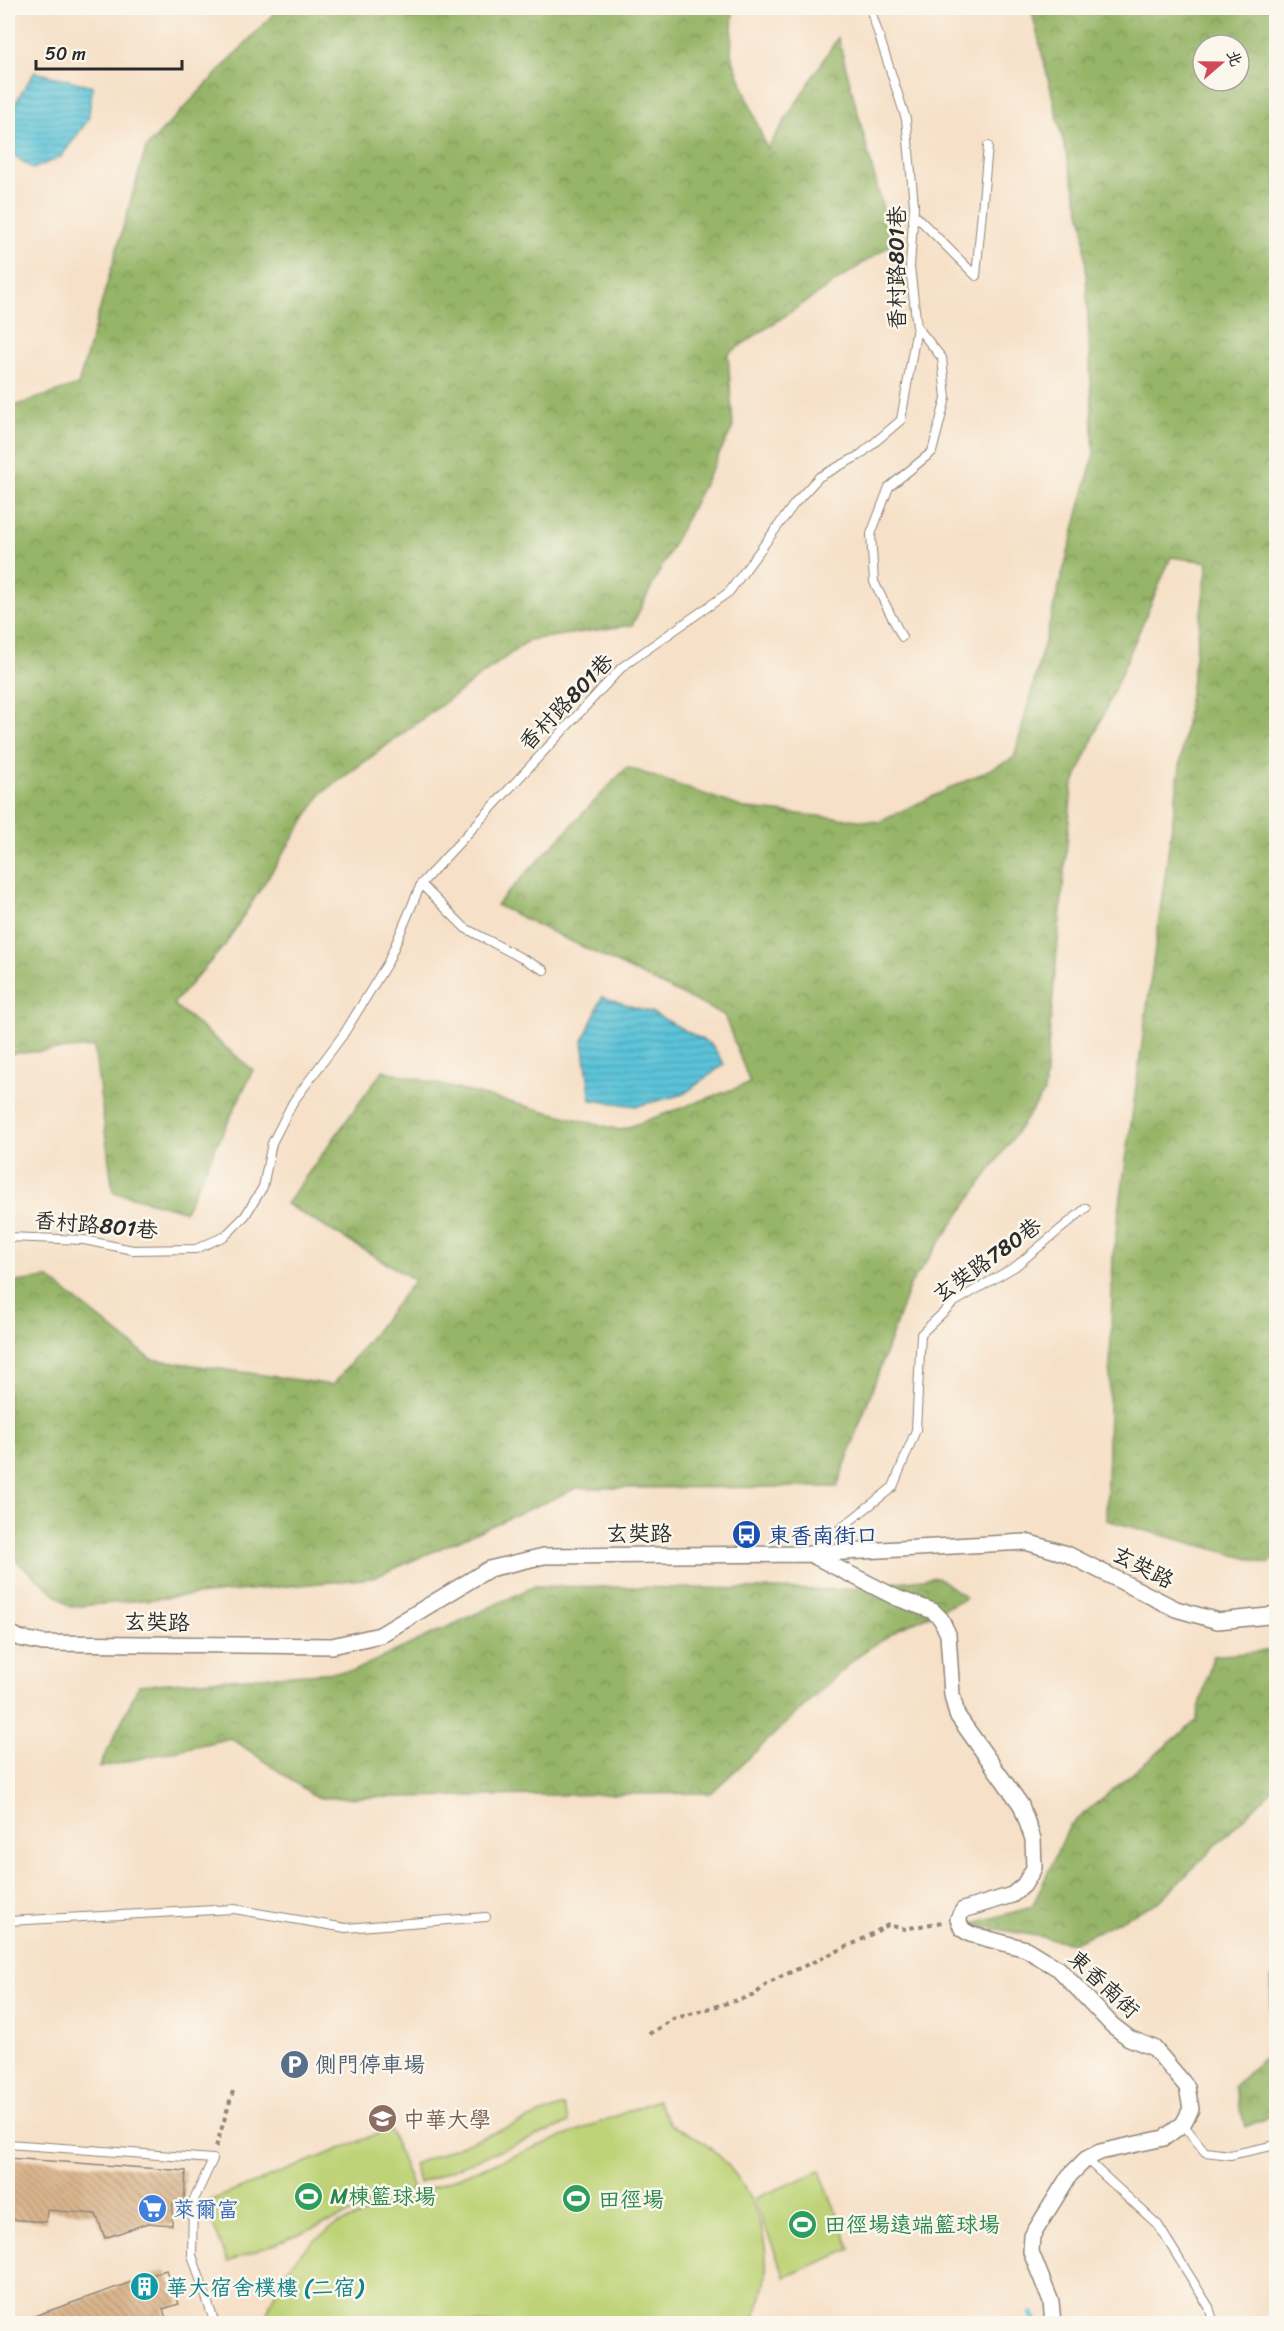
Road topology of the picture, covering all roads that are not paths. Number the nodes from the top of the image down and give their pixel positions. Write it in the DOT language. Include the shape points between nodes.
graph roads {
  1 [pos="870,8"];
  2 [pos="988,146"];
  3 [pos="914,214"];
  4 [pos="917,327"];
  5 [pos="902,637"];
  6 [pos="421,884"];
  7 [pos="543,970"];
  8 [pos="1086,1208"];
  9 [pos="8,1237"];
  10 [pos="809,1554"];
  11 [pos="1276,1613"];
  12 [pos="8,1632"];
  13 [pos="486,1917"];
  14 [pos="8,1921"];
  15 [pos="1184,2124"];
  16 [pos="8,2144"];
  17 [pos="1276,2145"];
  18 [pos="1086,2159"];
  19 [pos="215,2324"];
  20 [pos="1053,2324"];
  21 [pos="1214,2324"];
  1 -- 3 [label="lane, 香村路801巷" via="906,118"];
  2 -- 3 [label="lane" via="976,276"];
  3 -- 4 [label="lane, 香村路801巷" via="909,267"];
  4 -- 5 [label="lane" via="942,358 946,398 932,452 889,488 871,534 874,582"];
  4 -- 6 [label="lane, 香村路801巷" via="901,420 860,455 819,477 729,592 622,667"];
  6 -- 7 [label="lane" via="465,928"];
  6 -- 9 [label="lane, 香村路801巷" via="388,962 343,1035 288,1112 272,1143 263,1187 245,1216 225,1236 196,1249 133,1250 84,1240"];
  8 -- 10 [label="lane, 玄奘路780巷" via="1016,1266 953,1304 921,1334 916,1430 893,1486"];
  10 -- 11 [label="street, 玄奘路" via="1026,1542 1067,1554 1176,1609 1218,1621"];
  10 -- 12 [label="street, 玄奘路" via="544,1556 489,1569 380,1635 333,1646 43,1643"];
  10 -- 15 [label="street, 東香南街" via="897,1598 933,1611 941,1619 948,1634 951,1695 957,1715 1021,1805 1033,1839 1034,1868 1012,1895 963,1910 958,1919 962,1929 1026,1948 1059,1969 1112,2025 1129,2038 1154,2048 1187,2087 1191,2109"];
  13 -- 14 [label="lane" via="346,1928 234,1910"];
  15 -- 17 [label="lane" via="1205,2152 1230,2155"];
  15 -- 18 [label="street" via="1164,2138 1100,2152"];
  16 -- 19 [label="lane" via="213,2159 193,2202 192,2255"];
  18 -- 20 [label="street" via="1069,2175 1032,2236 1031,2252 1051,2302"];
  18 -- 21 [label="lane" via="1158,2225 1209,2307"];
}
